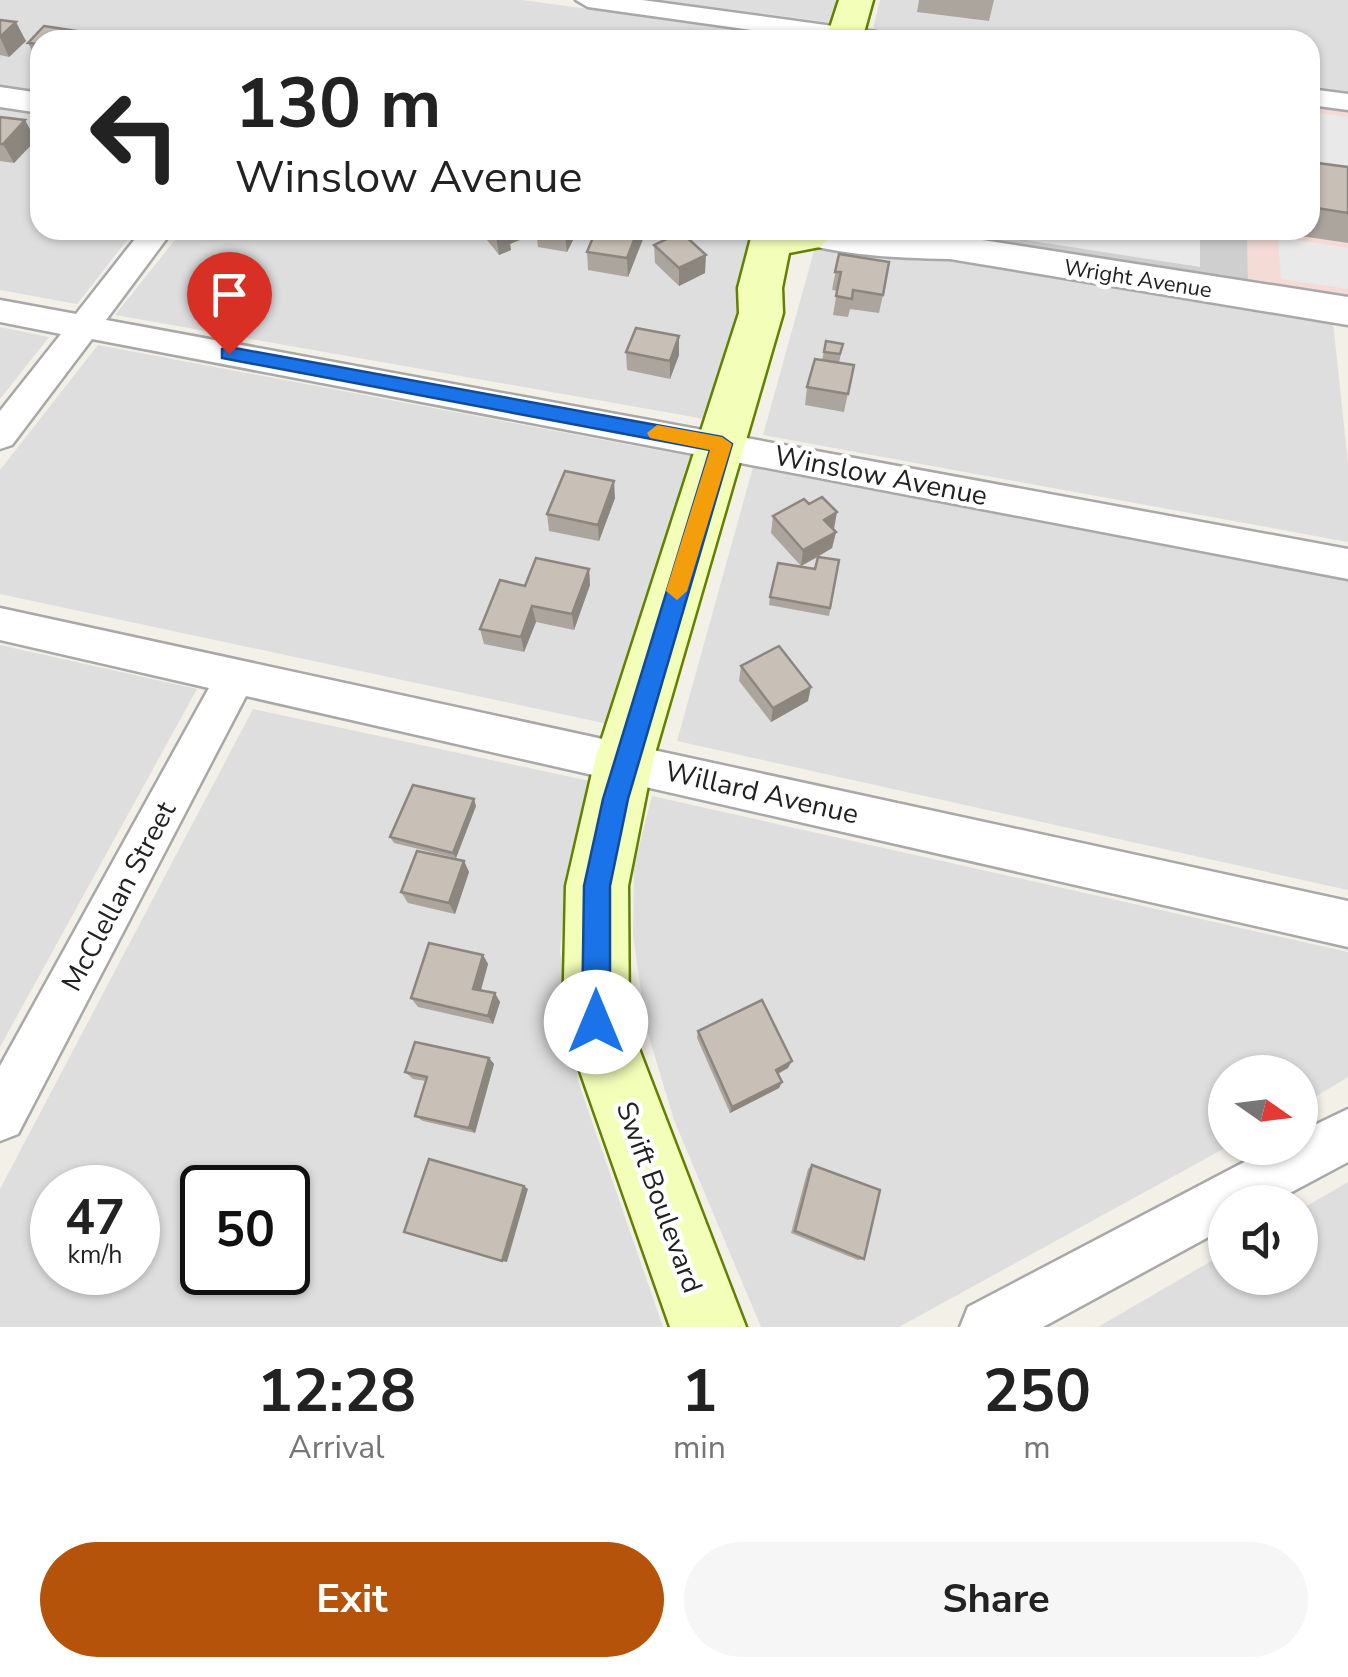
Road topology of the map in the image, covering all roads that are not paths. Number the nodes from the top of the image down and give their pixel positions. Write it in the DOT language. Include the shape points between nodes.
graph roads {
  1 [pos="588,0"];
  2 [pos="856,0"];
  3 [pos="799,30"];
  4 [pos="855,30"];
  5 [pos="0,97"];
  6 [pos="1320,98"];
  7 [pos="30,102"];
  8 [pos="1348,102"];
  9 [pos="150,240"];
  10 [pos="793,240"];
  11 [pos="847,240"];
  12 [pos="906,240"];
  13 [pos="932,240"];
  14 [pos="0,311"];
  15 [pos="1348,311"];
  16 [pos="82,326"];
  17 [pos="0,436"];
  18 [pos="722,444"];
  19 [pos="1348,564"];
  20 [pos="0,624"];
  21 [pos="236,676"];
  22 [pos="624,760"];
  23 [pos="1348,924"];
  24 [pos="0,1116"];
  25 [pos="1348,1134"];
  26 [pos="708,1327"];
  27 [pos="988,1327"];
  1 -- 3 [label="street"];
  2 -- 4 [label="main road"];
  5 -- 7 [label="street"];
  6 -- 8 [label="street"];
  9 -- 16 [label="street"];
  10 -- 18 [label="main road, Swift Boulevard" via="782,298 761,313"];
  11 -- 12 [label="street, Wright Avenue"];
  13 -- 15 [label="street, Wright Avenue"];
  14 -- 16 [label="street, Winslow Avenue"];
  16 -- 17 [label="street"];
  16 -- 18 [label="street, Winslow Avenue"];
  18 -- 19 [label="street, Winslow Avenue"];
  18 -- 22 [label="main road, Swift Boulevard"];
  20 -- 21 [label="street, Willard Avenue"];
  21 -- 22 [label="street, Willard Avenue"];
  21 -- 24 [label="street, McClellan Street"];
  22 -- 23 [label="street, Willard Avenue"];
  22 -- 26 [label="main road, Swift Boulevard" via="597,886 596,1022"];
  25 -- 27 [label="street"];
}
